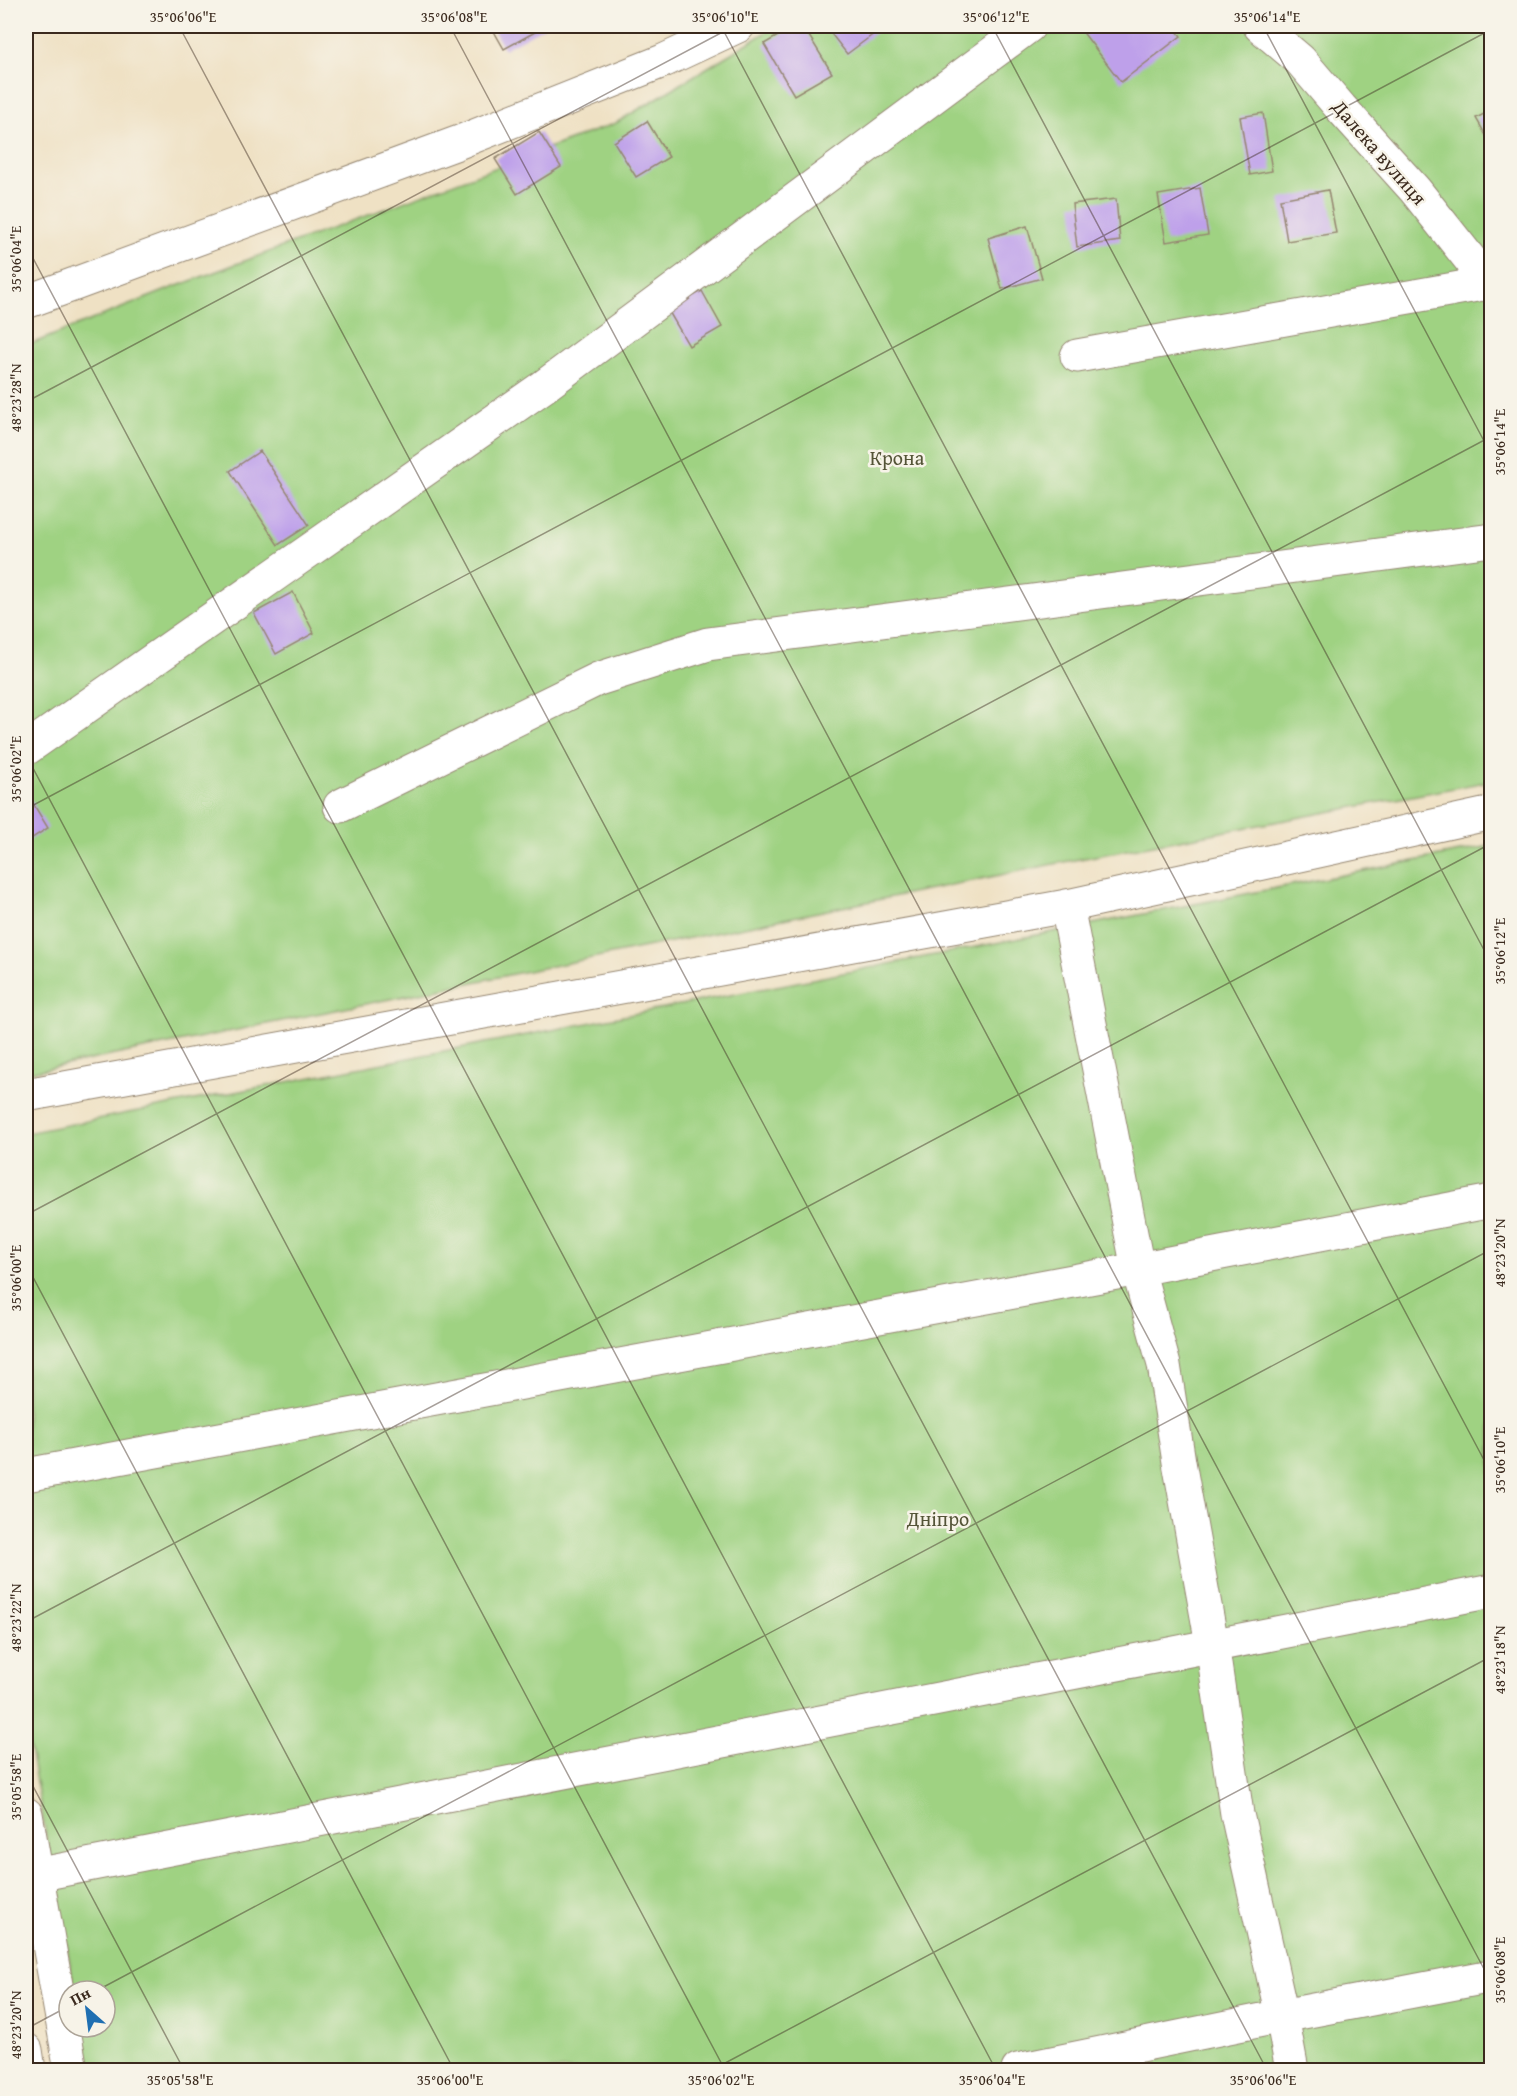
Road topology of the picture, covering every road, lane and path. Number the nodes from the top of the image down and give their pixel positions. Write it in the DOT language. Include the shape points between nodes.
graph roads {
  1 [pos="738,26"];
  2 [pos="1029,26"];
  3 [pos="1260,26"];
  4 [pos="1490,285"];
  5 [pos="26,302"];
  6 [pos="1077,356"];
  7 [pos="1491,540"];
  8 [pos="26,749"];
  9 [pos="340,806"];
  10 [pos="1491,813"];
  11 [pos="1067,906"];
  12 [pos="26,1095"];
  13 [pos="1491,1201"];
  14 [pos="1138,1269"];
  15 [pos="26,1474"];
  16 [pos="1491,1591"];
  17 [pos="1212,1644"];
  18 [pos="26,1814"];
  19 [pos="36,1875"];
  20 [pos="1491,1977"];
  21 [pos="1282,2016"];
  22 [pos="26,2050"];
  23 [pos="29,2070"];
  24 [pos="71,2070"];
  25 [pos="1018,2070"];
  26 [pos="1292,2070"];
  1 -- 5 [label="street" via="663,61 457,143"];
  2 -- 8 [label="street" via="543,387"];
  3 -- 4 [label="street, Далека вулиця" via="1300,60 1415,190"];
  4 -- 6 [label="street"];
  7 -- 9 [label="street" via="708,644 598,679"];
  10 -- 11 [label="street"];
  11 -- 12 [label="street"];
  11 -- 14 [label="street"];
  13 -- 14 [label="street"];
  14 -- 15 [label="street"];
  14 -- 17 [label="street" via="1164,1365"];
  16 -- 17 [label="street"];
  17 -- 19 [label="street"];
  17 -- 21 [label="street" via="1237,1814"];
  18 -- 19 [label="street"];
  19 -- 24 [label="street"];
  20 -- 21 [label="street"];
  21 -- 25 [label="street"];
  21 -- 26 [label="street"];
  22 -- 23 [label="street"];
}
